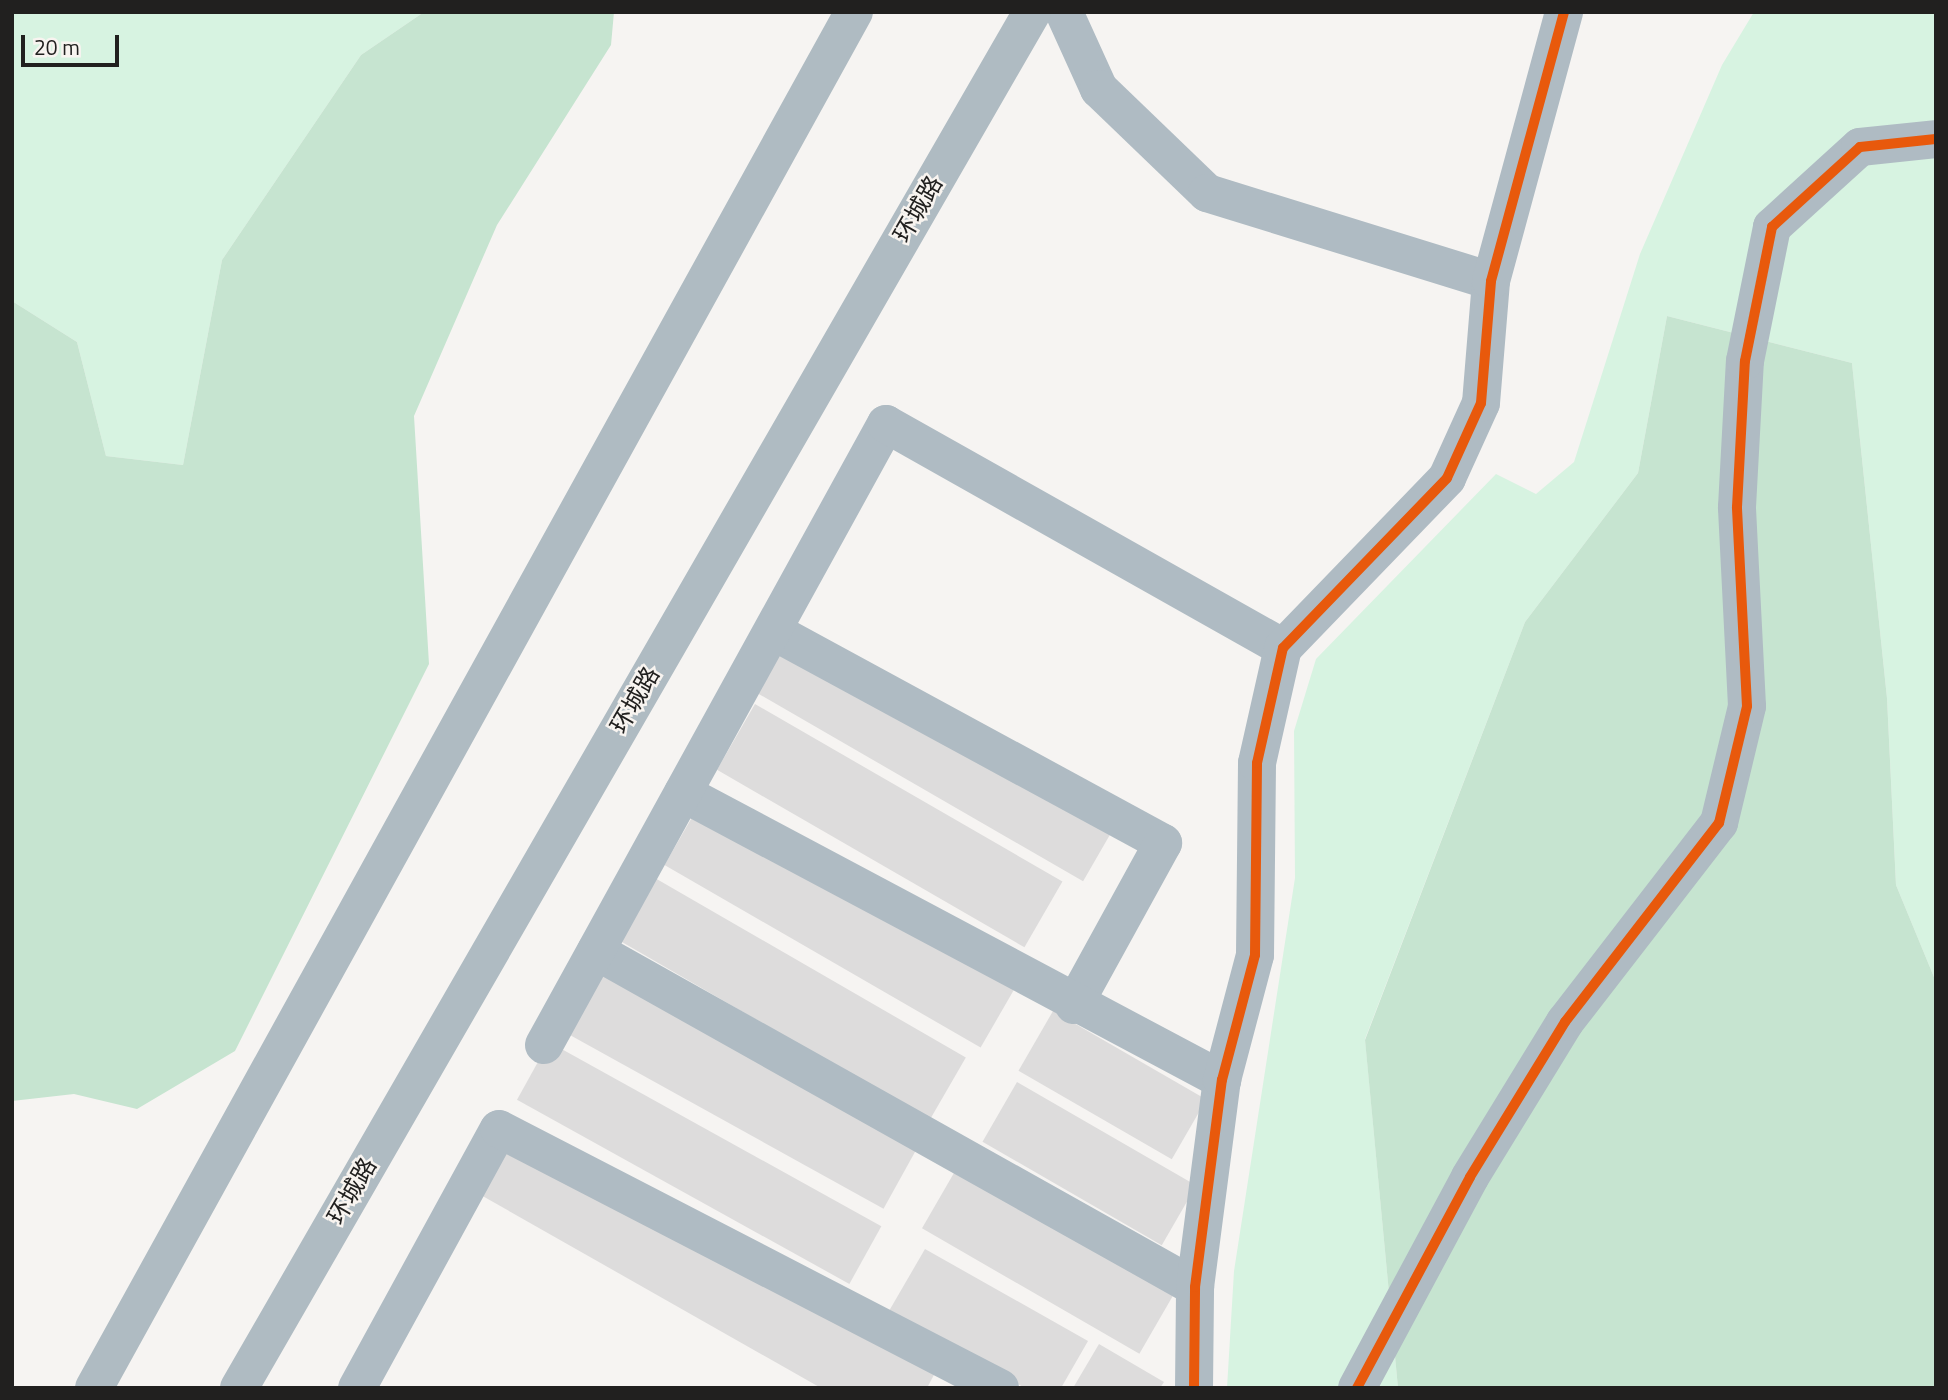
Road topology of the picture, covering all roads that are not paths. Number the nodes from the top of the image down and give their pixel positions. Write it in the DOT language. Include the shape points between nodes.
graph roads {
  1 [pos="854,12"];
  2 [pos="1032,12"];
  3 [pos="1064,12"];
  4 [pos="1564,12"];
  5 [pos="1936,139"];
  6 [pos="1491,281"];
  7 [pos="773,631"];
  8 [pos="1283,648"];
  9 [pos="683,793"];
  10 [pos="596,951"];
  11 [pos="1074,1005"];
  12 [pos="544,1045"];
  13 [pos="1222,1080"];
  14 [pos="1195,1287"];
  15 [pos="94,1388"];
  16 [pos="239,1388"];
  17 [pos="357,1388"];
  18 [pos="1000,1388"];
  19 [pos="1194,1388"];
  20 [pos="1357,1388"];
  1 -- 15 [label="main road"];
  2 -- 16 [label="main road, 环城路"];
  3 -- 6 [label="street" via="1099,89 1207,192"];
  4 -- 6 [label="street"];
  5 -- 20 [label="street" via="1860,147 1772,227 1745,361 1737,507 1747,706 1719,823 1564,1022 1470,1177"];
  6 -- 8 [label="street" via="1481,403 1447,478"];
  7 -- 8 [label="street" via="886,424"];
  7 -- 9 [label="street"];
  7 -- 11 [label="street" via="1163,843"];
  8 -- 13 [label="street" via="1257,762 1255,955"];
  9 -- 10 [label="street"];
  9 -- 11 [label="street"];
  10 -- 12 [label="street"];
  10 -- 14 [label="street"];
  11 -- 13 [label="street"];
  13 -- 14 [label="street"];
  14 -- 19 [label="street"];
  17 -- 18 [label="street" via="499,1129"];
}
